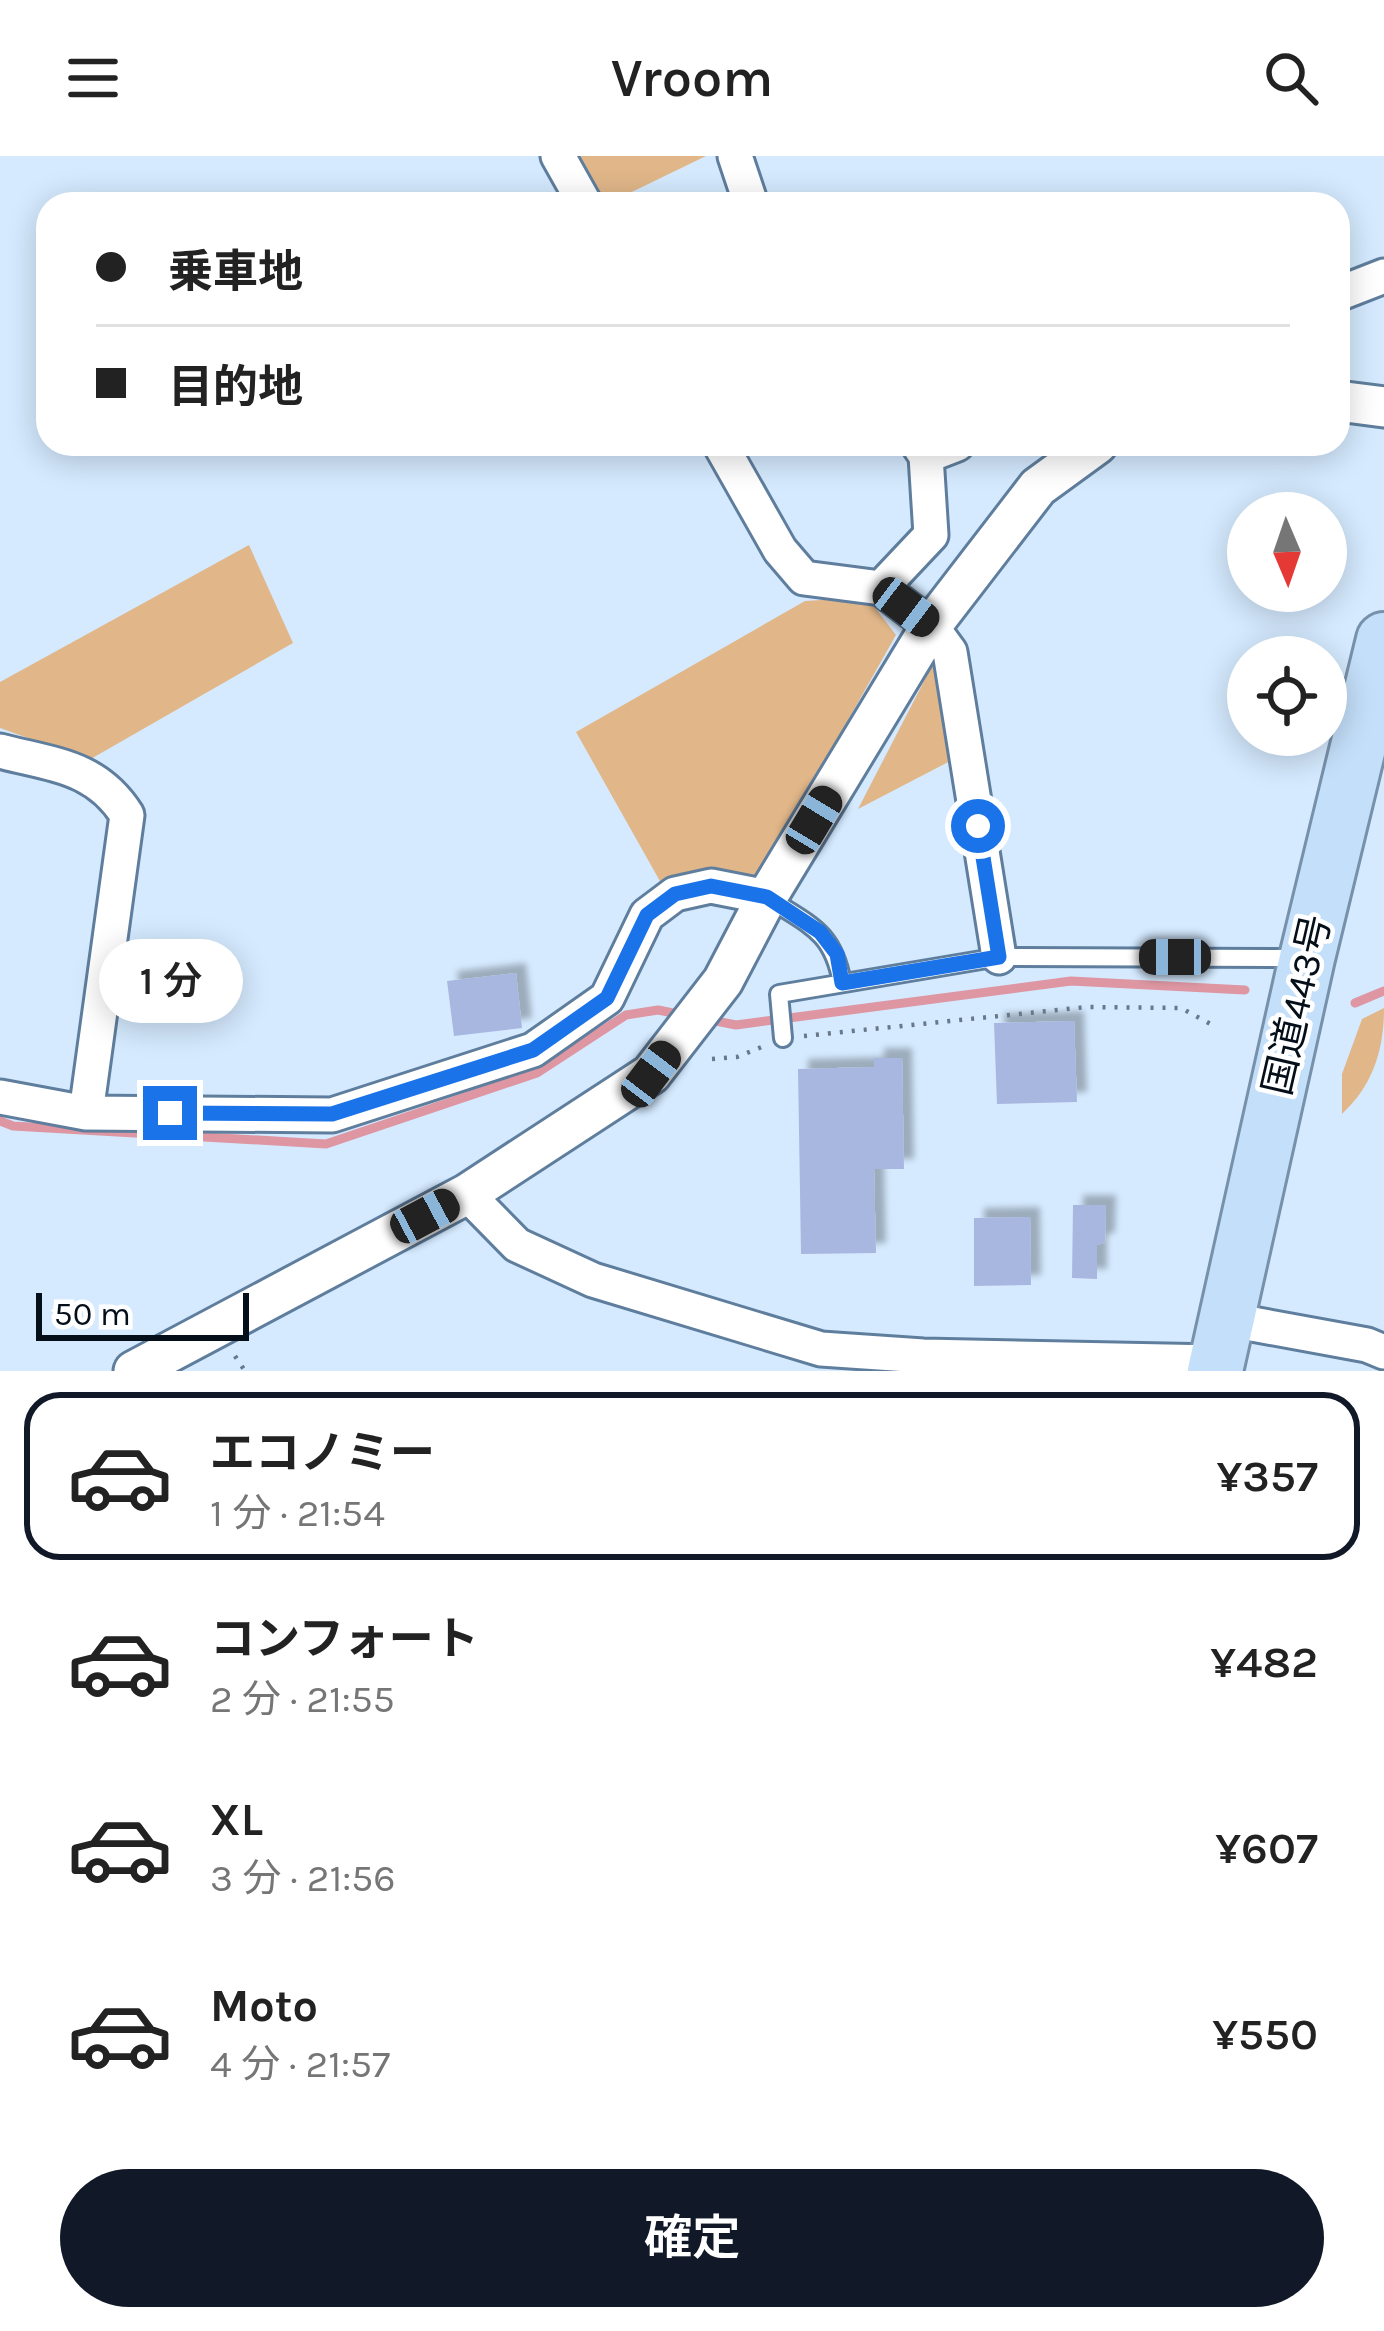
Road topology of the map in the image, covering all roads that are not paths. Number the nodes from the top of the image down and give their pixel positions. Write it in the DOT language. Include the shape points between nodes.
graph roads {
  1 [pos="558,156"];
  2 [pos="735,156"];
  3 [pos="578,192"];
  4 [pos="747,192"];
  5 [pos="1384,276"];
  6 [pos="1350,289"];
  7 [pos="1350,402"];
  8 [pos="1384,407"];
  9 [pos="728,456"];
  10 [pos="934,456"];
  11 [pos="1080,456"];
  12 [pos="881,588"];
  13 [pos="931,626"];
  14 [pos="1384,640"];
  15 [pos="0,752"];
  16 [pos="767,897"];
  17 [pos="999,957"];
  18 [pos="1307,958"];
  19 [pos="842,983"];
  20 [pos="783,1038"];
  21 [pos="0,1097"];
  22 [pos="86,1113"];
  23 [pos="467,1194"];
  24 [pos="1219,1351"];
  25 [pos="1384,1352"];
  26 [pos="134,1371"];
  1 -- 3 [label="street"];
  2 -- 4 [label="street"];
  5 -- 6 [label="street"];
  7 -- 8 [label="street"];
  9 -- 12 [label="street" via="804,578"];
  10 -- 12 [label="street" via="931,536"];
  11 -- 13 [label="street" via="1038,487"];
  12 -- 13 [label="street"];
  13 -- 16 [label="street"];
  13 -- 17 [label="street" via="950,652"];
  14 -- 18 [label="highway, 国道443号"];
  15 -- 22 [label="street" via="86,773 127,815"];
  16 -- 19 [label="lane" via="820,932 837,954"];
  16 -- 22 [label="street" via="711,886 675,894 647,915 607,998 533,1050 332,1114"];
  16 -- 23 [label="street" via="700,1032 651,1074"];
  17 -- 18 [label="lane"];
  17 -- 19 [label="lane"];
  18 -- 24 [label="highway, 国道443号"];
  19 -- 20 [label="lane" via="779,994"];
  21 -- 22 [label="street"];
  23 -- 24 [label="street" via="517,1245 592,1280 821,1349 923,1356"];
  23 -- 26 [label="street"];
  24 -- 25 [label="street" via="1367,1345"];
}
